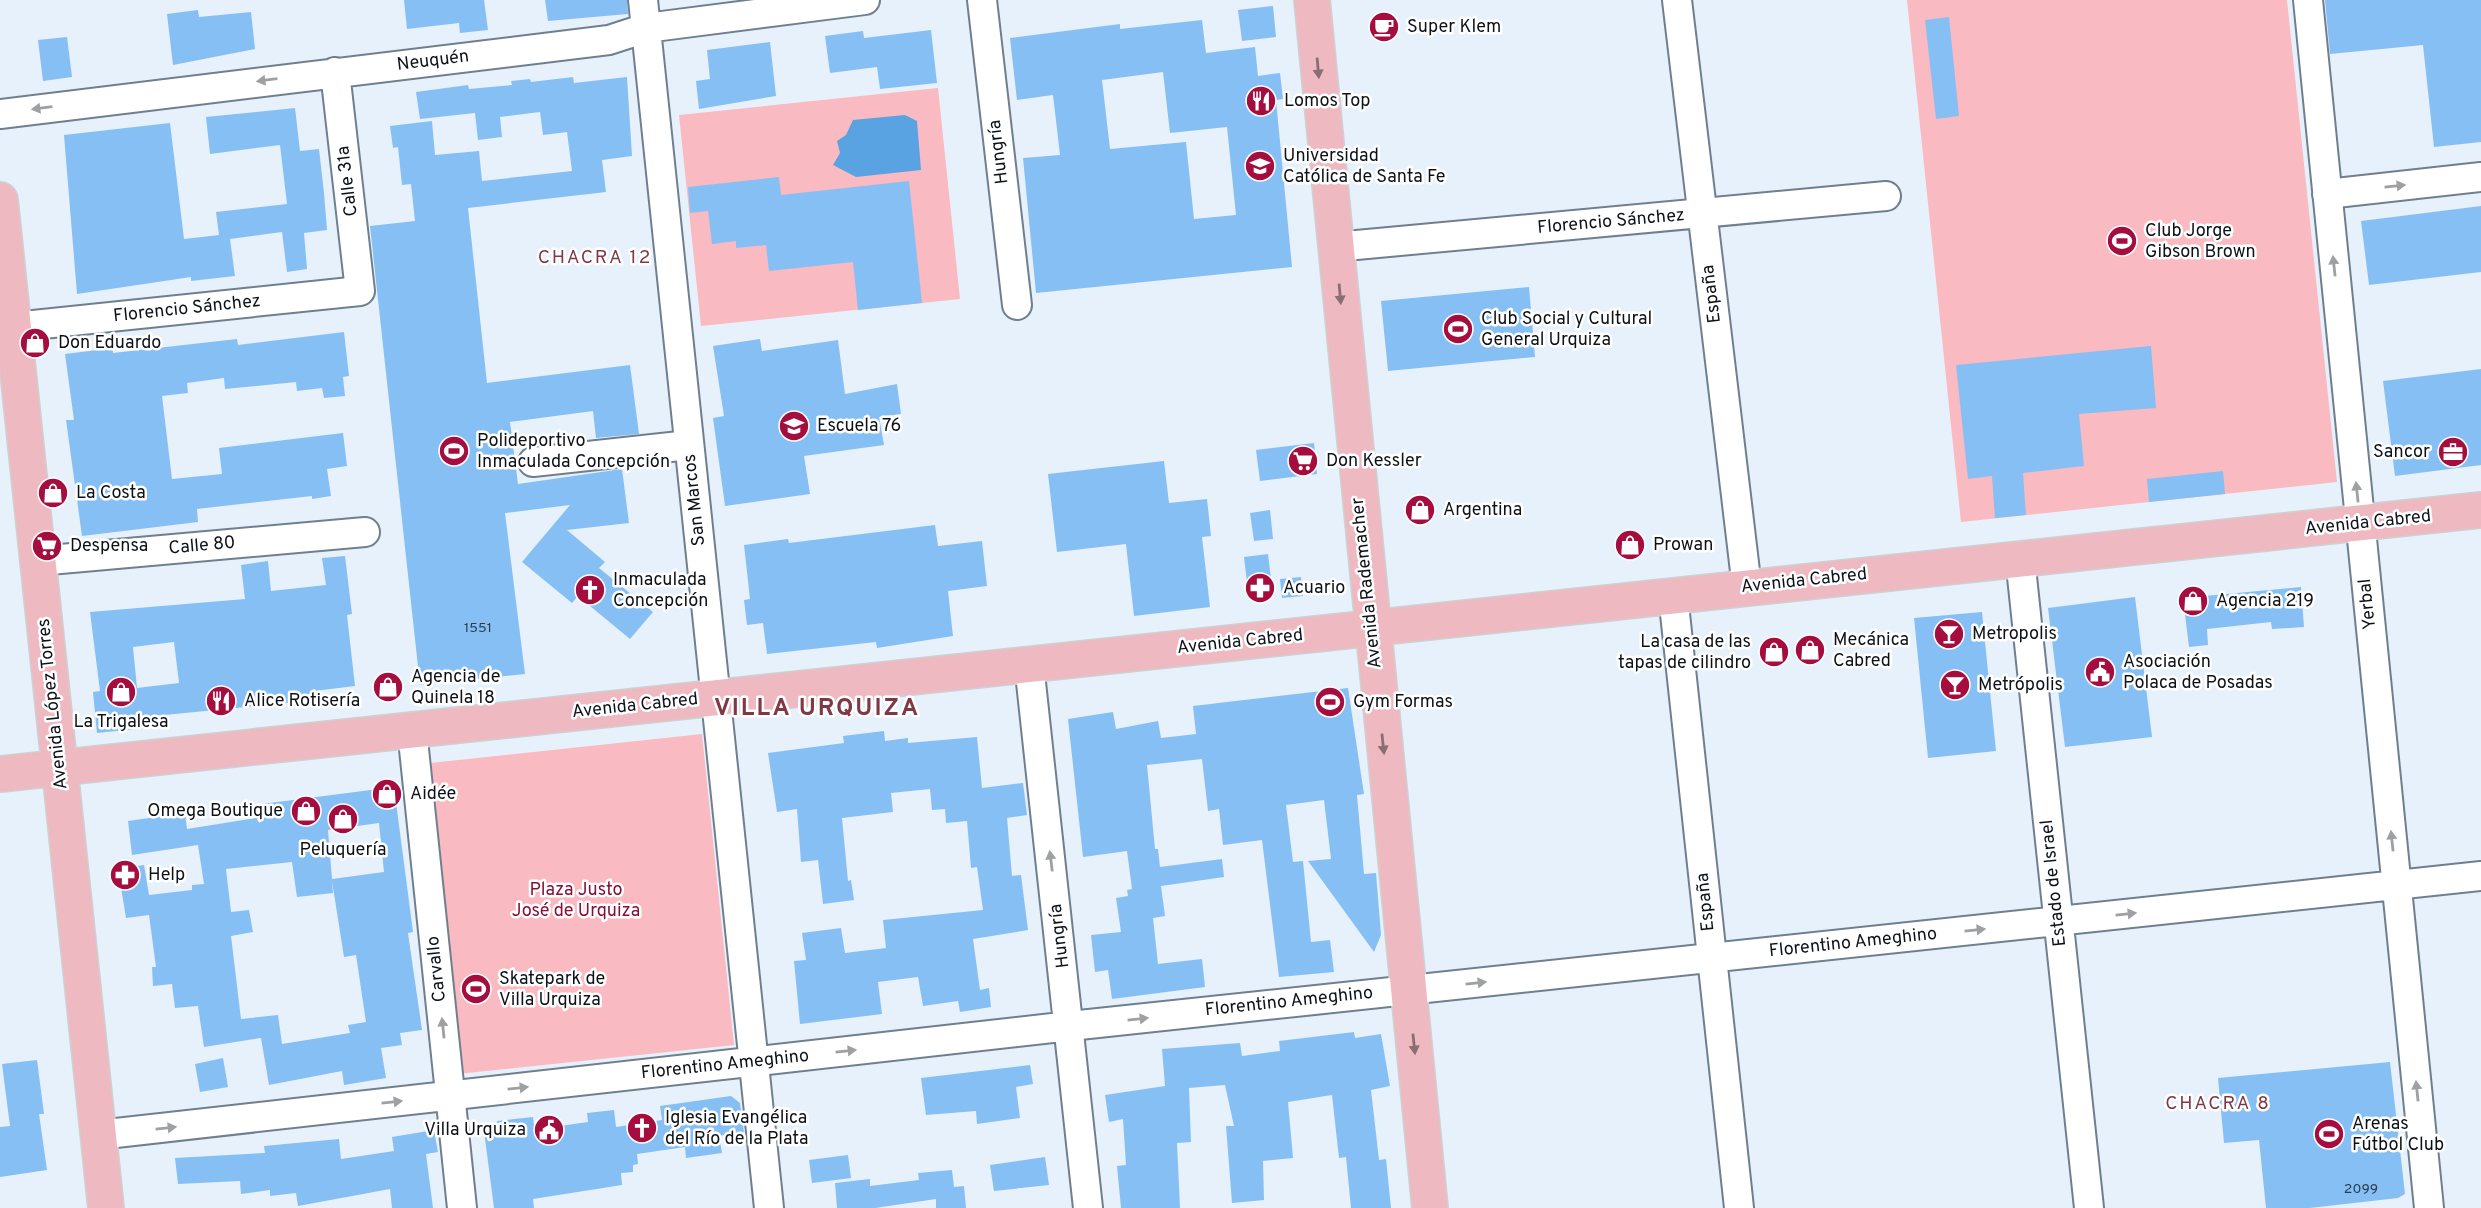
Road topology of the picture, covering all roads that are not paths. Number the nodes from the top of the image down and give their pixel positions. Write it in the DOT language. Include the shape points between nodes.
graph roads {
  1 [pos="865,0"];
  2 [pos="982,0"];
  3 [pos="1312,0"];
  4 [pos="1677,0"];
  5 [pos="2308,0"];
  6 [pos="644,14"];
  7 [pos="335,72"];
  8 [pos="0,114"];
  9 [pos="2481,177"];
  10 [pos="2327,194"];
  11 [pos="1886,196"];
  12 [pos="0,200"];
  13 [pos="1703,214"];
  14 [pos="1335,247"];
  15 [pos="360,291"];
  16 [pos="1017,304"];
  17 [pos="13,327"];
  18 [pos="12,426"];
  19 [pos="689,445"];
  20 [pos="533,462"];
  21 [pos="2481,510"];
  22 [pos="2360,524"];
  23 [pos="365,532"];
  24 [pos="2020,558"];
  25 [pos="38,561"];
  26 [pos="1747,588"];
  27 [pos="1674,596"];
  28 [pos="1371,628"];
  29 [pos="1029,664"];
  30 [pos="715,698"];
  31 [pos="412,730"];
  32 [pos="60,768"];
  33 [pos="0,774"];
  34 [pos="2481,876"];
  35 [pos="2396,885"];
  36 [pos="2058,921"];
  37 [pos="1712,958"];
  38 [pos="1408,989"];
  39 [pos="1070,1026"];
  40 [pos="754,1062"];
  41 [pos="450,1096"];
  42 [pos="98,1135"];
  43 [pos="106,1208"];
  44 [pos="462,1208"];
  45 [pos="769,1208"];
  46 [pos="1088,1208"];
  47 [pos="1430,1208"];
  48 [pos="1739,1208"];
  49 [pos="2089,1208"];
  50 [pos="2429,1208"];
  1 -- 6 [label="street, Neuquén"];
  2 -- 16 [label="street, Hungría"];
  3 -- 14 [label="main road, Avenida Rademacher, one-way"];
  4 -- 13 [label="street, España"];
  5 -- 10 [label="street, Yerbal"];
  6 -- 7 [label="street, Neuquén" via="609,40"];
  6 -- 19 [label="street, San Marcos"];
  7 -- 8 [label="street, Neuquén, one-way"];
  7 -- 15 [label="street, Calle 31a"];
  10 -- 9 [label="street, one-way"];
  22 -- 10 [label="street, Yerbal, one-way"];
  11 -- 13 [label="street, Florencio Sánchez"];
  12 -- 17 [label="main road, Avenida López Torres"];
  13 -- 14 [label="street, Florencio Sánchez"];
  13 -- 26 [label="street, España"];
  14 -- 28 [label="main road, Avenida Rademacher, one-way"];
  15 -- 17 [label="street, Florencio Sánchez"];
  17 -- 18 [label="main road, Avenida López Torres"];
  18 -- 25 [label="main road, Avenida López Torres"];
  19 -- 20 [label="street"];
  19 -- 30 [label="street, San Marcos"];
  21 -- 22 [label="main road, Avenida Cabred"];
  22 -- 24 [label="main road, Avenida Cabred"];
  35 -- 22 [label="street, Yerbal, one-way"];
  23 -- 25 [label="street, Calle 80"];
  24 -- 26 [label="main road, Avenida Cabred"];
  24 -- 36 [label="street, Estado de Israel"];
  25 -- 32 [label="main road, Avenida López Torres"];
  26 -- 27 [label="main road, Avenida Cabred"];
  27 -- 28 [label="main road, Avenida Cabred"];
  27 -- 37 [label="street, España"];
  28 -- 29 [label="main road, Avenida Cabred"];
  28 -- 38 [label="main road, Avenida Rademacher, one-way"];
  29 -- 30 [label="main road, Avenida Cabred"];
  39 -- 29 [label="street, Hungría, one-way"];
  30 -- 31 [label="main road, Avenida Cabred"];
  30 -- 40 [label="street, San Marcos"];
  31 -- 32 [label="main road, Avenida Cabred"];
  41 -- 31 [label="street, Carvallo, one-way"];
  32 -- 33 [label="main road, Avenida Cabred"];
  32 -- 42 [label="main road, Avenida López Torres"];
  34 -- 35 [label="street, Florentino Ameghino"];
  36 -- 35 [label="street, Florentino Ameghino, one-way"];
  50 -- 35 [label="street, Yerbal, one-way"];
  37 -- 36 [label="street, Florentino Ameghino, one-way"];
  36 -- 49 [label="street, Estado de Israel"];
  38 -- 37 [label="street, Florentino Ameghino, one-way"];
  37 -- 48 [label="street, España"];
  39 -- 38 [label="street, Florentino Ameghino, one-way"];
  38 -- 47 [label="main road, Avenida Rademacher, one-way"];
  40 -- 39 [label="street, Florentino Ameghino, one-way"];
  39 -- 46 [label="street, Hungría"];
  41 -- 40 [label="street, Florentino Ameghino, one-way"];
  40 -- 45 [label="street, San Marcos"];
  42 -- 41 [label="street, Florentino Ameghino, one-way"];
  41 -- 44 [label="street, Carvallo"];
  42 -- 43 [label="main road, Avenida López Torres"];
}
